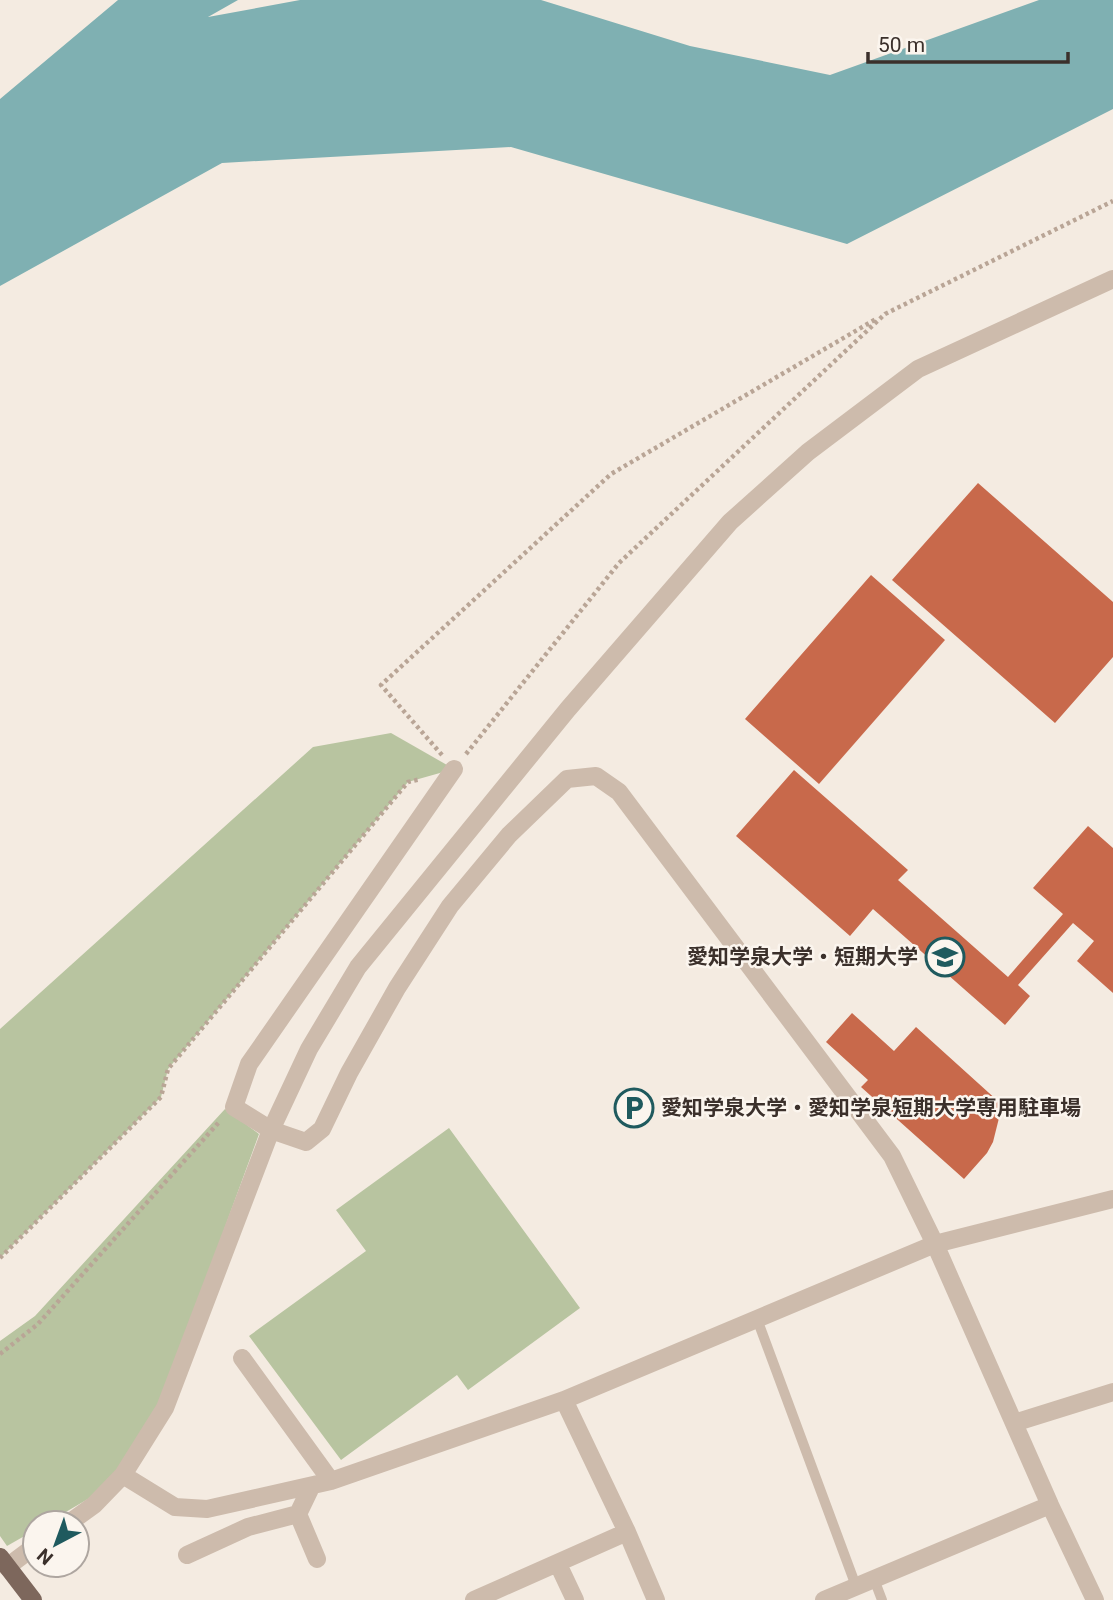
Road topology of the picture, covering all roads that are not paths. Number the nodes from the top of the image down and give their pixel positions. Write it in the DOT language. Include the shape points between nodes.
graph roads {
  1 [pos="1113,279"];
  2 [pos="454,769"];
  3 [pos="271,1130"];
  4 [pos="1113,1199"];
  5 [pos="935,1244"];
  6 [pos="757,1318"];
  7 [pos="242,1358"];
  8 [pos="1113,1392"];
  9 [pos="564,1400"];
  10 [pos="1014,1423"];
  11 [pos="123,1475"];
  12 [pos="331,1481"];
  13 [pos="311,1486"];
  14 [pos="1050,1505"];
  15 [pos="88,1509"];
  16 [pos="298,1514"];
  17 [pos="627,1532"];
  18 [pos="21,1553"];
  19 [pos="187,1555"];
  20 [pos="317,1559"];
  21 [pos="1077,1559"];
  22 [pos="4,1562"];
  23 [pos="558,1564"];
  24 [pos="874,1579"];
  25 [pos="856,1586"];
  26 [pos="33,1600"];
  27 [pos="474,1600"];
  28 [pos="575,1600"];
  29 [pos="656,1600"];
  30 [pos="824,1600"];
  31 [pos="882,1600"];
  32 [pos="1088,1600"];
  33 [pos="1095,1600"];
  1 -- 3 [label="street" via="918,369 808,452 730,522 568,709 358,967 309,1049"];
  2 -- 3 [label="street" via="249,1064 234,1107"];
  3 -- 5 [label="street" via="306,1142 322,1129 397,988 450,906 509,835 567,779 596,776 619,792 892,1156"];
  3 -- 11 [label="street" via="165,1408"];
  4 -- 5 [label="street"];
  5 -- 6 [label="street"];
  5 -- 10 [label="street"];
  6 -- 9 [label="street"];
  6 -- 25 [label="lane"];
  7 -- 12 [label="street"];
  8 -- 10 [label="street"];
  9 -- 12 [label="street"];
  9 -- 17 [label="street"];
  10 -- 14 [label="street"];
  11 -- 13 [label="street" via="175,1507 206,1509"];
  11 -- 15 [label="street"];
  12 -- 13 [label="street"];
  13 -- 16 [label="street"];
  14 -- 21 [label="street"];
  14 -- 24 [label="street"];
  16 -- 19 [label="street" via="248,1527"];
  16 -- 20 [label="street"];
  17 -- 23 [label="street"];
  17 -- 29 [label="street"];
  18 -- 22 [label="street"];
  21 -- 32 [label="street"];
  21 -- 33 [label="street"];
  22 -- 26 [label="main road"];
  23 -- 27 [label="street"];
  23 -- 28 [label="street"];
  24 -- 25 [label="street"];
  24 -- 31 [label="lane"];
  25 -- 30 [label="street"];
}
